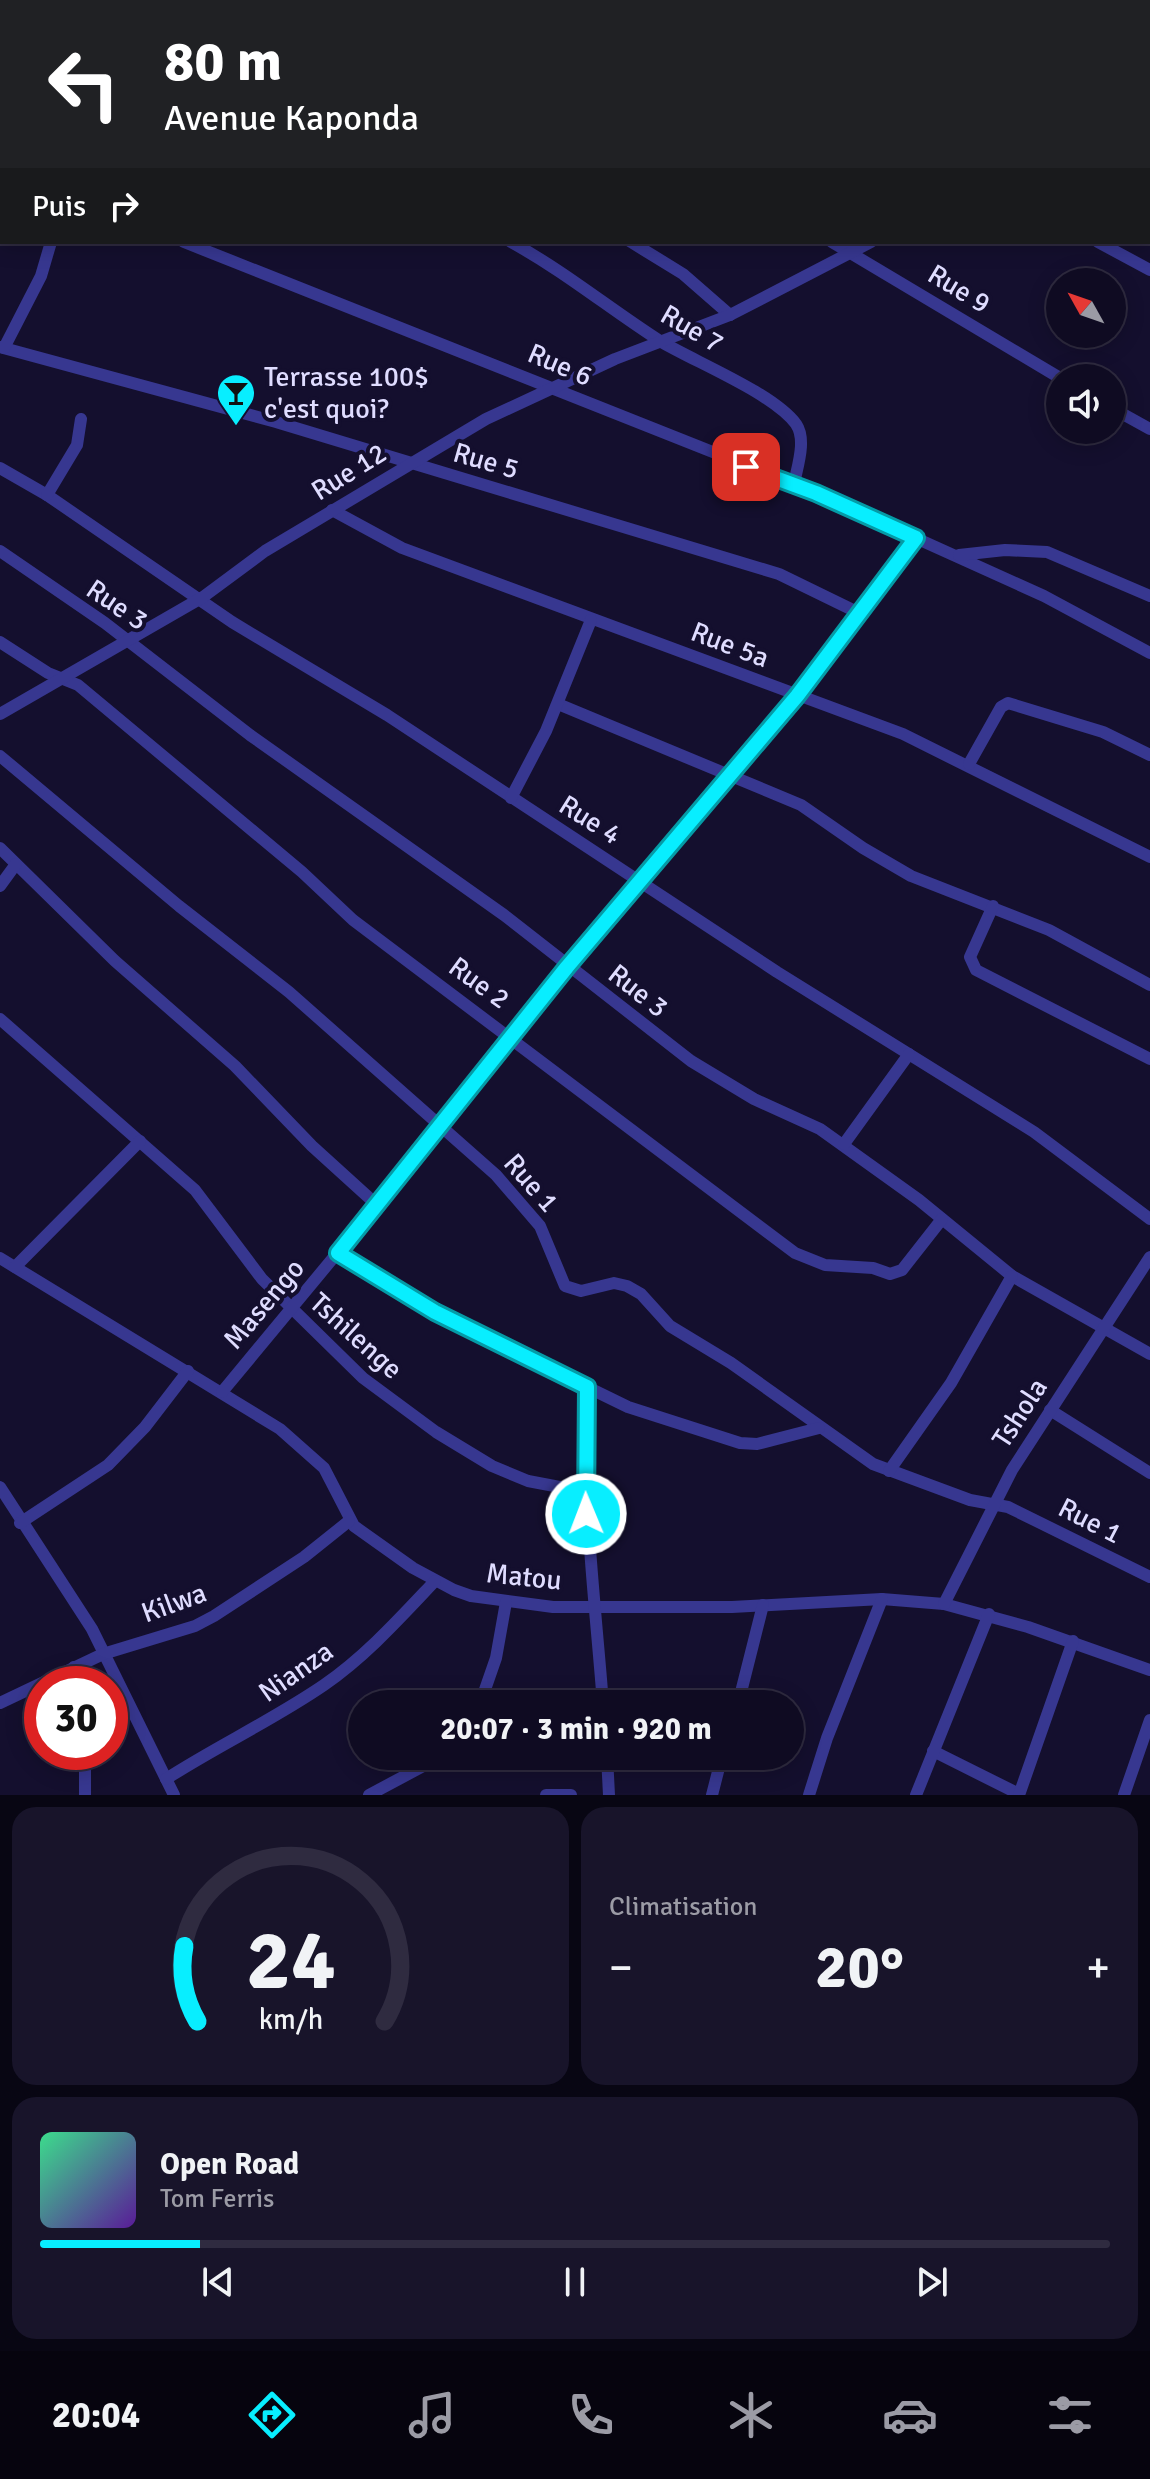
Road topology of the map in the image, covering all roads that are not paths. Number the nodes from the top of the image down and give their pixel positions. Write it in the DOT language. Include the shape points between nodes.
graph roads {
  1 [pos="50,244"];
  2 [pos="189,244"];
  3 [pos="514,244"];
  4 [pos="634,244"];
  5 [pos="836,244"];
  6 [pos="868,244"];
  7 [pos="1102,244"];
  8 [pos="853,253"];
  9 [pos="1150,270"];
  10 [pos="730,315"];
  11 [pos="661,341"];
  12 [pos="2,347"];
  13 [pos="1046,370"];
  14 [pos="551,387"];
  15 [pos="1126,416"];
  16 [pos="81,419"];
  17 [pos="1150,429"];
  18 [pos="408,463"];
  19 [pos="2,473"];
  20 [pos="794,484"];
  21 [pos="47,495"];
  22 [pos="332,510"];
  23 [pos="916,538"];
  24 [pos="0,551"];
  25 [pos="956,555"];
  26 [pos="1150,596"];
  27 [pos="200,598"];
  28 [pos="859,613"];
  29 [pos="591,620"];
  30 [pos="126,639"];
  31 [pos="0,642"];
  32 [pos="1150,653"];
  33 [pos="62,678"];
  34 [pos="797,696"];
  35 [pos="558,704"];
  36 [pos="0,714"];
  37 [pos="1150,755"];
  38 [pos="0,756"];
  39 [pos="969,764"];
  40 [pos="729,777"];
  41 [pos="511,798"];
  42 [pos="0,848"];
  43 [pos="1150,857"];
  44 [pos="16,864"];
  45 [pos="640,880"];
  46 [pos="0,886"];
  47 [pos="993,906"];
  48 [pos="567,967"];
  49 [pos="1150,985"];
  50 [pos="0,1019"];
  51 [pos="511,1036"];
  52 [pos="909,1054"];
  53 [pos="1150,1059"];
  54 [pos="440,1128"];
  55 [pos="140,1141"];
  56 [pos="844,1144"];
  57 [pos="377,1205"];
  58 [pos="942,1219"];
  59 [pos="1150,1219"];
  60 [pos="338,1253"];
  61 [pos="1150,1257"];
  62 [pos="0,1258"];
  63 [pos="15,1267"];
  64 [pos="1012,1276"];
  65 [pos="290,1309"];
  66 [pos="1104,1330"];
  67 [pos="1150,1354"];
  68 [pos="188,1371"];
  69 [pos="587,1387"];
  70 [pos="222,1392"];
  71 [pos="1050,1410"];
  72 [pos="819,1428"];
  73 [pos="889,1471"];
  74 [pos="1150,1473"];
  75 [pos="0,1488"];
  76 [pos="586,1492"];
  77 [pos="994,1502"];
  78 [pos="349,1521"];
  79 [pos="20,1523"];
  80 [pos="1150,1577"];
  81 [pos="435,1581"];
  82 [pos="882,1599"];
  83 [pos="506,1602"];
  84 [pos="944,1604"];
  85 [pos="763,1605"];
  86 [pos="595,1606"];
  87 [pos="989,1614"];
  88 [pos="1073,1641"];
  89 [pos="103,1654"];
  90 [pos="76,1666"];
  91 [pos="1150,1670"];
  92 [pos="485,1690"];
  93 [pos="602,1690"];
  94 [pos="742,1690"];
  95 [pos="24,1691"];
  96 [pos="0,1703"];
  97 [pos="1150,1720"];
  98 [pos="933,1751"];
  99 [pos="85,1770"];
  100 [pos="416,1770"];
  101 [pos="608,1770"];
  102 [pos="718,1770"];
  103 [pos="166,1779"];
  104 [pos="609,1794"];
  105 [pos="1019,1794"];
  106 [pos="85,1795"];
  107 [pos="174,1795"];
  108 [pos="369,1795"];
  109 [pos="546,1795"];
  110 [pos="571,1795"];
  111 [pos="624,1795"];
  112 [pos="712,1795"];
  113 [pos="809,1795"];
  114 [pos="916,1795"];
  115 [pos="1124,1795"];
  1 -- 12 [label="street" via="41,276"];
  2 -- 14 [label="street, Rue 6"];
  3 -- 11 [label="street, Rue 7"];
  4 -- 10 [label="street" via="683,274"];
  5 -- 8 [label="street, Rue 9"];
  6 -- 8 [label="street, Rue 12"];
  7 -- 9 [label="street"];
  8 -- 10 [label="street, Rue 12"];
  8 -- 13 [label="street, Rue 9"];
  10 -- 11 [label="street, Rue 12"];
  11 -- 14 [label="street, Rue 12"];
  11 -- 20 [label="street, Rue 7" via="744,385 794,421 800,431"];
  12 -- 18 [label="street, Rue 5"];
  14 -- 18 [label="street, Rue 12"];
  14 -- 20 [label="street, Rue 6"];
  15 -- 17 [label="street"];
  16 -- 21 [label="street" via="77,445"];
  18 -- 22 [label="street, Rue 12"];
  18 -- 28 [label="street, Rue 5" via="786,576"];
  19 -- 21 [label="street, Rue 4"];
  20 -- 23 [label="street, Rue 6"];
  21 -- 27 [label="street, Rue 4"];
  22 -- 27 [label="street, Rue 12"];
  22 -- 29 [label="street, Rue 5a" via="402,548"];
  23 -- 25 [label="street, Rue 6"];
  23 -- 28 [label="street, Masengo"];
  24 -- 30 [label="street, Rue 3"];
  25 -- 26 [label="street" via="1034,550 1059,554"];
  25 -- 32 [label="street, Rue 6"];
  27 -- 30 [label="street, Rue 12"];
  27 -- 41 [label="street, Rue 4"];
  28 -- 34 [label="street, Masengo"];
  29 -- 34 [label="street, Rue 5a"];
  29 -- 35 [label="street"];
  30 -- 33 [label="street, Rue 12"];
  30 -- 48 [label="street, Rue 3"];
  31 -- 33 [label="street, Rue 2"];
  33 -- 36 [label="street, Rue 12"];
  33 -- 51 [label="street, Rue 2" via="78,685 210,794 353,920"];
  34 -- 39 [label="street, Rue 5a"];
  34 -- 40 [label="street, Masengo"];
  35 -- 40 [label="street"];
  35 -- 41 [label="street"];
  37 -- 39 [label="street" via="1103,732 1008,703"];
  38 -- 54 [label="street, Rue 1" via="289,992"];
  39 -- 43 [label="street, Rue 5a"];
  40 -- 45 [label="street, Masengo"];
  40 -- 47 [label="street" via="812,811 911,876"];
  41 -- 45 [label="street, Rue 4"];
  42 -- 44 [label="street"];
  44 -- 46 [label="street"];
  44 -- 57 [label="street"];
  45 -- 48 [label="street, Masengo"];
  45 -- 52 [label="street, Rue 4"];
  47 -- 49 [label="street" via="1085,947"];
  47 -- 53 [label="street" via="970,957 976,970"];
  48 -- 51 [label="street, Masengo"];
  48 -- 56 [label="street, Rue 3" via="691,1061"];
  50 -- 55 [label="street, Tshilenge"];
  51 -- 54 [label="street, Masengo"];
  51 -- 58 [label="street, Rue 2" via="795,1253 825,1265 890,1274 902,1270"];
  52 -- 56 [label="street"];
  52 -- 59 [label="street, Rue 4" via="1034,1132"];
  54 -- 57 [label="street, Masengo"];
  54 -- 72 [label="street, Rue 1" via="533,1215 565,1286 581,1291 619,1283 635,1290 662,1320"];
  55 -- 63 [label="street"];
  55 -- 65 [label="street, Tshilenge" via="201,1197 238,1250"];
  56 -- 58 [label="street, Rue 3"];
  57 -- 60 [label="street, Masengo"];
  58 -- 64 [label="street, Rue 3"];
  60 -- 65 [label="street, Masengo"];
  60 -- 69 [label="street" via="435,1312"];
  61 -- 66 [label="street, Tshola"];
  62 -- 63 [label="street"];
  63 -- 68 [label="street"];
  64 -- 66 [label="street, Rue 3"];
  64 -- 73 [label="street" via="951,1383"];
  65 -- 70 [label="street, Masengo"];
  65 -- 76 [label="street, Tshilenge" via="363,1378 468,1454 528,1481"];
  66 -- 67 [label="street, Rue 3"];
  66 -- 71 [label="street, Tshola"];
  68 -- 70 [label="street"];
  68 -- 79 [label="street" via="108,1465"];
  69 -- 72 [label="street" via="628,1407 740,1443 757,1444"];
  69 -- 76 [label="street"];
  70 -- 78 [label="street" via="316,1458"];
  71 -- 74 [label="street"];
  71 -- 77 [label="street, Tshola"];
  72 -- 73 [label="street, Rue 1"];
  73 -- 77 [label="street, Rue 1" via="970,1500"];
  75 -- 79 [label="street"];
  76 -- 86 [label="street"];
  77 -- 80 [label="street, Rue 1"];
  77 -- 84 [label="street, Tshola"];
  78 -- 81 [label="street, Matou"];
  78 -- 89 [label="street, Kilwa" via="214,1616"];
  79 -- 89 [label="street" via="77,1604"];
  81 -- 83 [label="street, Matou" via="471,1596"];
  81 -- 103 [label="street, Nianza" via="378,1640 325,1684"];
  82 -- 84 [label="street, Matou"];
  82 -- 85 [label="street, Matou"];
  82 -- 113 [label="street"];
  83 -- 86 [label="street, Matou"];
  83 -- 92 [label="street"];
  84 -- 87 [label="street, Matou"];
  85 -- 86 [label="street, Matou"];
  85 -- 94 [label="street"];
  86 -- 93 [label="street"];
  87 -- 88 [label="street, Matou"];
  87 -- 98 [label="street"];
  88 -- 91 [label="street, Matou"];
  88 -- 105 [label="street"];
  89 -- 90 [label="street, Kilwa"];
  89 -- 103 [label="street"];
  95 -- 96 [label="street, Kilwa"];
  97 -- 115 [label="street"];
  98 -- 105 [label="street"];
  98 -- 114 [label="street"];
  99 -- 106 [label="street"];
  100 -- 108 [label="street"];
  101 -- 104 [label="street"];
  102 -- 112 [label="street"];
  103 -- 107 [label="street"];
  104 -- 111 [label="street"];
  109 -- 110 [label="street"];
}
